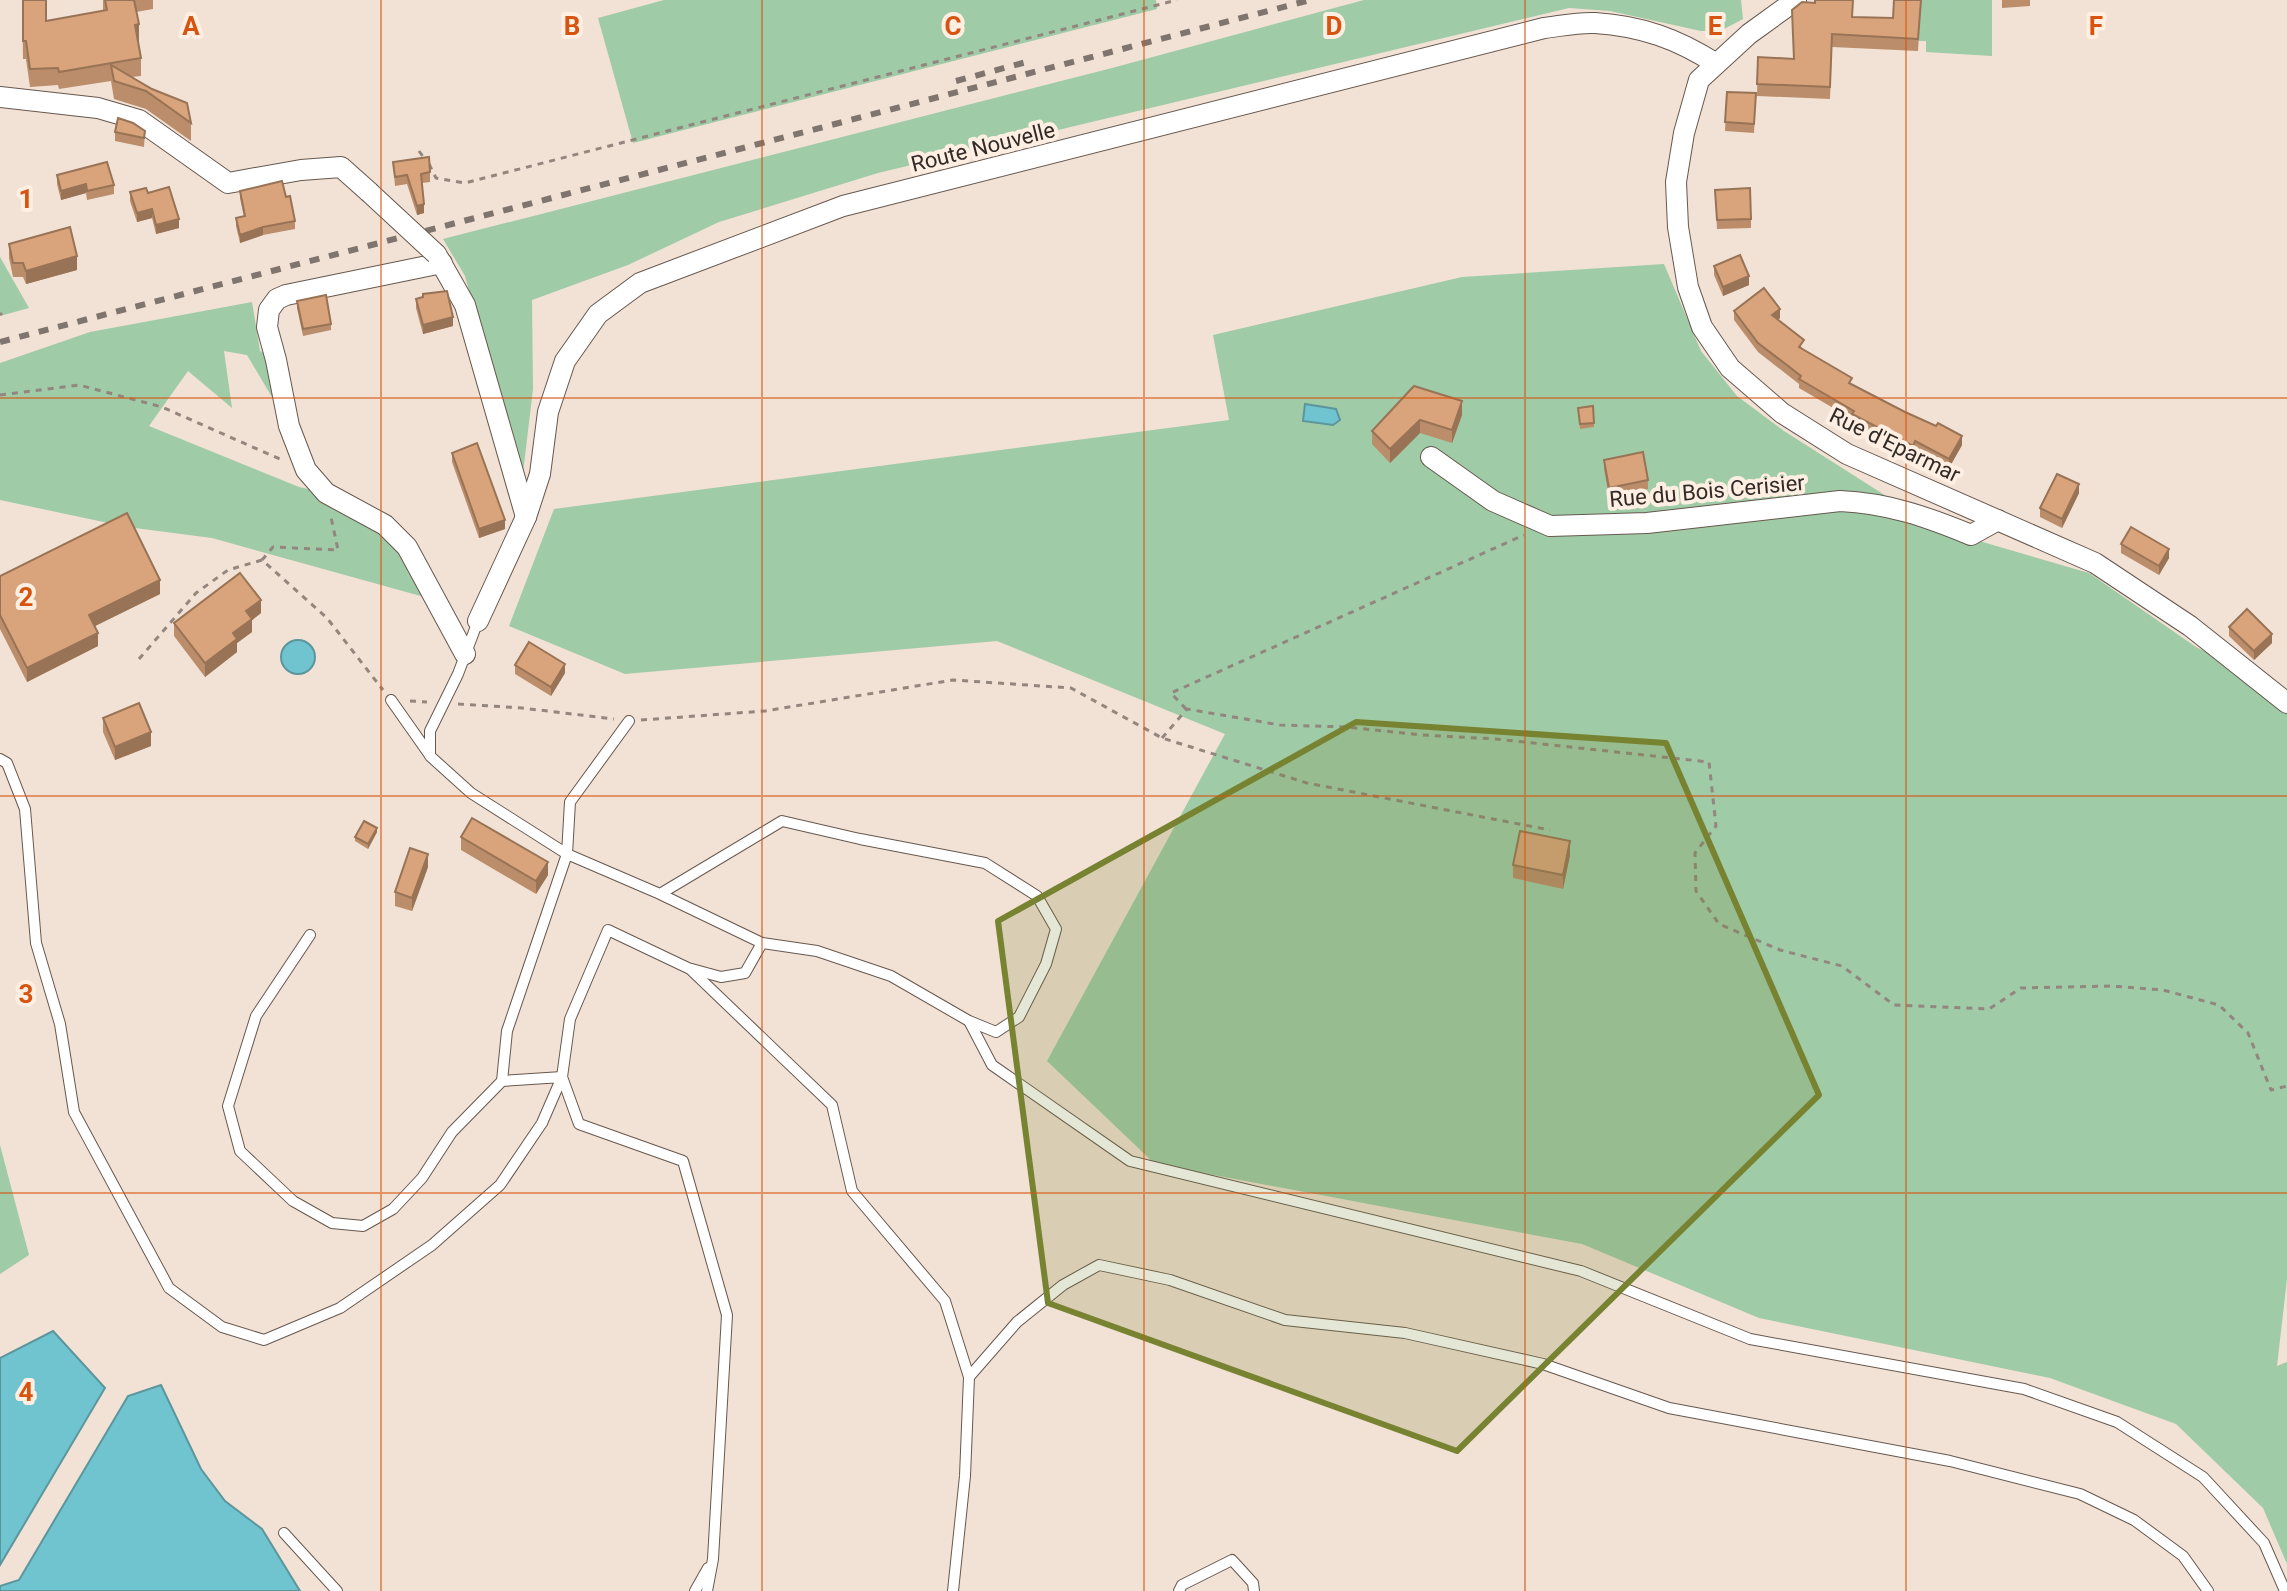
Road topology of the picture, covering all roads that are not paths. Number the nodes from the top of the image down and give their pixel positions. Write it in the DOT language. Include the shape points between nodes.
graph roads {
  1 [pos="1796,0"];
  2 [pos="1715,63"];
  3 [pos="0,97"];
  4 [pos="439,259"];
  5 [pos="1431,457"];
  6 [pos="526,517"];
  7 [pos="1998,520"];
  8 [pos="478,621"];
  9 [pos="465,654"];
  10 [pos="391,700"];
  11 [pos="2287,703"];
  12 [pos="629,721"];
  13 [pos="430,756"];
  14 [pos="0,759"];
  15 [pos="567,854"];
  16 [pos="660,894"];
  17 [pos="310,935"];
  18 [pos="762,943"];
  19 [pos="688,968"];
  20 [pos="969,1021"];
  21 [pos="562,1077"];
  22 [pos="502,1081"];
  23 [pos="969,1377"];
  24 [pos="284,1533"];
  25 [pos="713,1559"];
  26 [pos="337,1591"];
  27 [pos="695,1591"];
  28 [pos="707,1591"];
  29 [pos="953,1591"];
  30 [pos="1179,1591"];
  31 [pos="1254,1591"];
  32 [pos="2208,1591"];
  33 [pos="2285,1591"];
  1 -- 2 [label="street, Rue d'Eparmar"];
  2 -- 6 [label="street, Route Nouvelle" via="1680,41 1637,29 1593,22 1544,28 843,206 640,283 598,314 565,361 548,412 540,474"];
  2 -- 7 [label="street, Rue d'Eparmar" via="1699,80 1676,182 1688,287 1702,327 1730,368 1782,413 1847,454"];
  3 -- 4 [label="street, bridge" via="98,108 139,120 228,183 341,167"];
  4 -- 6 [label="street" via="465,305"];
  4 -- 9 [label="street" via="286,295 269,310 267,327 289,426 306,470 326,493 385,525 407,547"];
  5 -- 7 [label="street, Rue du Bois Cerisier" via="1493,501 1550,526 1647,523 1840,501 1898,508 1971,535"];
  6 -- 8 [label="street, Route Nouvelle"];
  7 -- 11 [label="street, Rue d'Eparmar" via="2095,563 2190,626"];
  8 -- 9 [label="lane"];
  9 -- 13 [label="lane" via="430,731"];
  10 -- 13 [label="lane"];
  12 -- 15 [label="lane" via="570,802"];
  13 -- 15 [label="lane" via="471,793"];
  14 -- 21 [label="lane" via="7,763 25,809 36,943 60,1024 74,1112 169,1288 222,1327 264,1340 340,1308 432,1245 500,1185 542,1123"];
  15 -- 16 [label="lane"];
  15 -- 22 [label="lane" via="507,1031"];
  16 -- 18 [label="lane"];
  16 -- 20 [label="lane" via="782,821 985,863 1037,896 1056,929 1046,964 1019,1017 996,1032"];
  17 -- 22 [label="lane" via="256,1016 228,1106 240,1151 293,1201 332,1223 363,1226 393,1209 422,1178 452,1132"];
  18 -- 19 [label="lane" via="745,973 721,977"];
  18 -- 20 [label="lane" via="817,951 891,976"];
  19 -- 21 [label="lane" via="608,930 570,1019"];
  19 -- 23 [label="lane" via="832,1105 852,1191 945,1301"];
  20 -- 33 [label="lane" via="992,1065 1130,1161 1581,1271 1750,1339 2024,1389 2117,1422 2203,1477 2264,1543"];
  21 -- 22 [label="lane"];
  21 -- 25 [label="lane" via="579,1124 683,1161 727,1315"];
  23 -- 29 [label="lane"];
  23 -- 32 [label="lane" via="1017,1322 1063,1285 1099,1265 1170,1280 1285,1320 1405,1333 1543,1364 1669,1408 1950,1461 2080,1494 2134,1520 2183,1556"];
  24 -- 26 [label="lane"];
  25 -- 27 [label="lane"];
  25 -- 28 [label="lane"];
  30 -- 31 [label="lane" via="1232,1560"];
}
